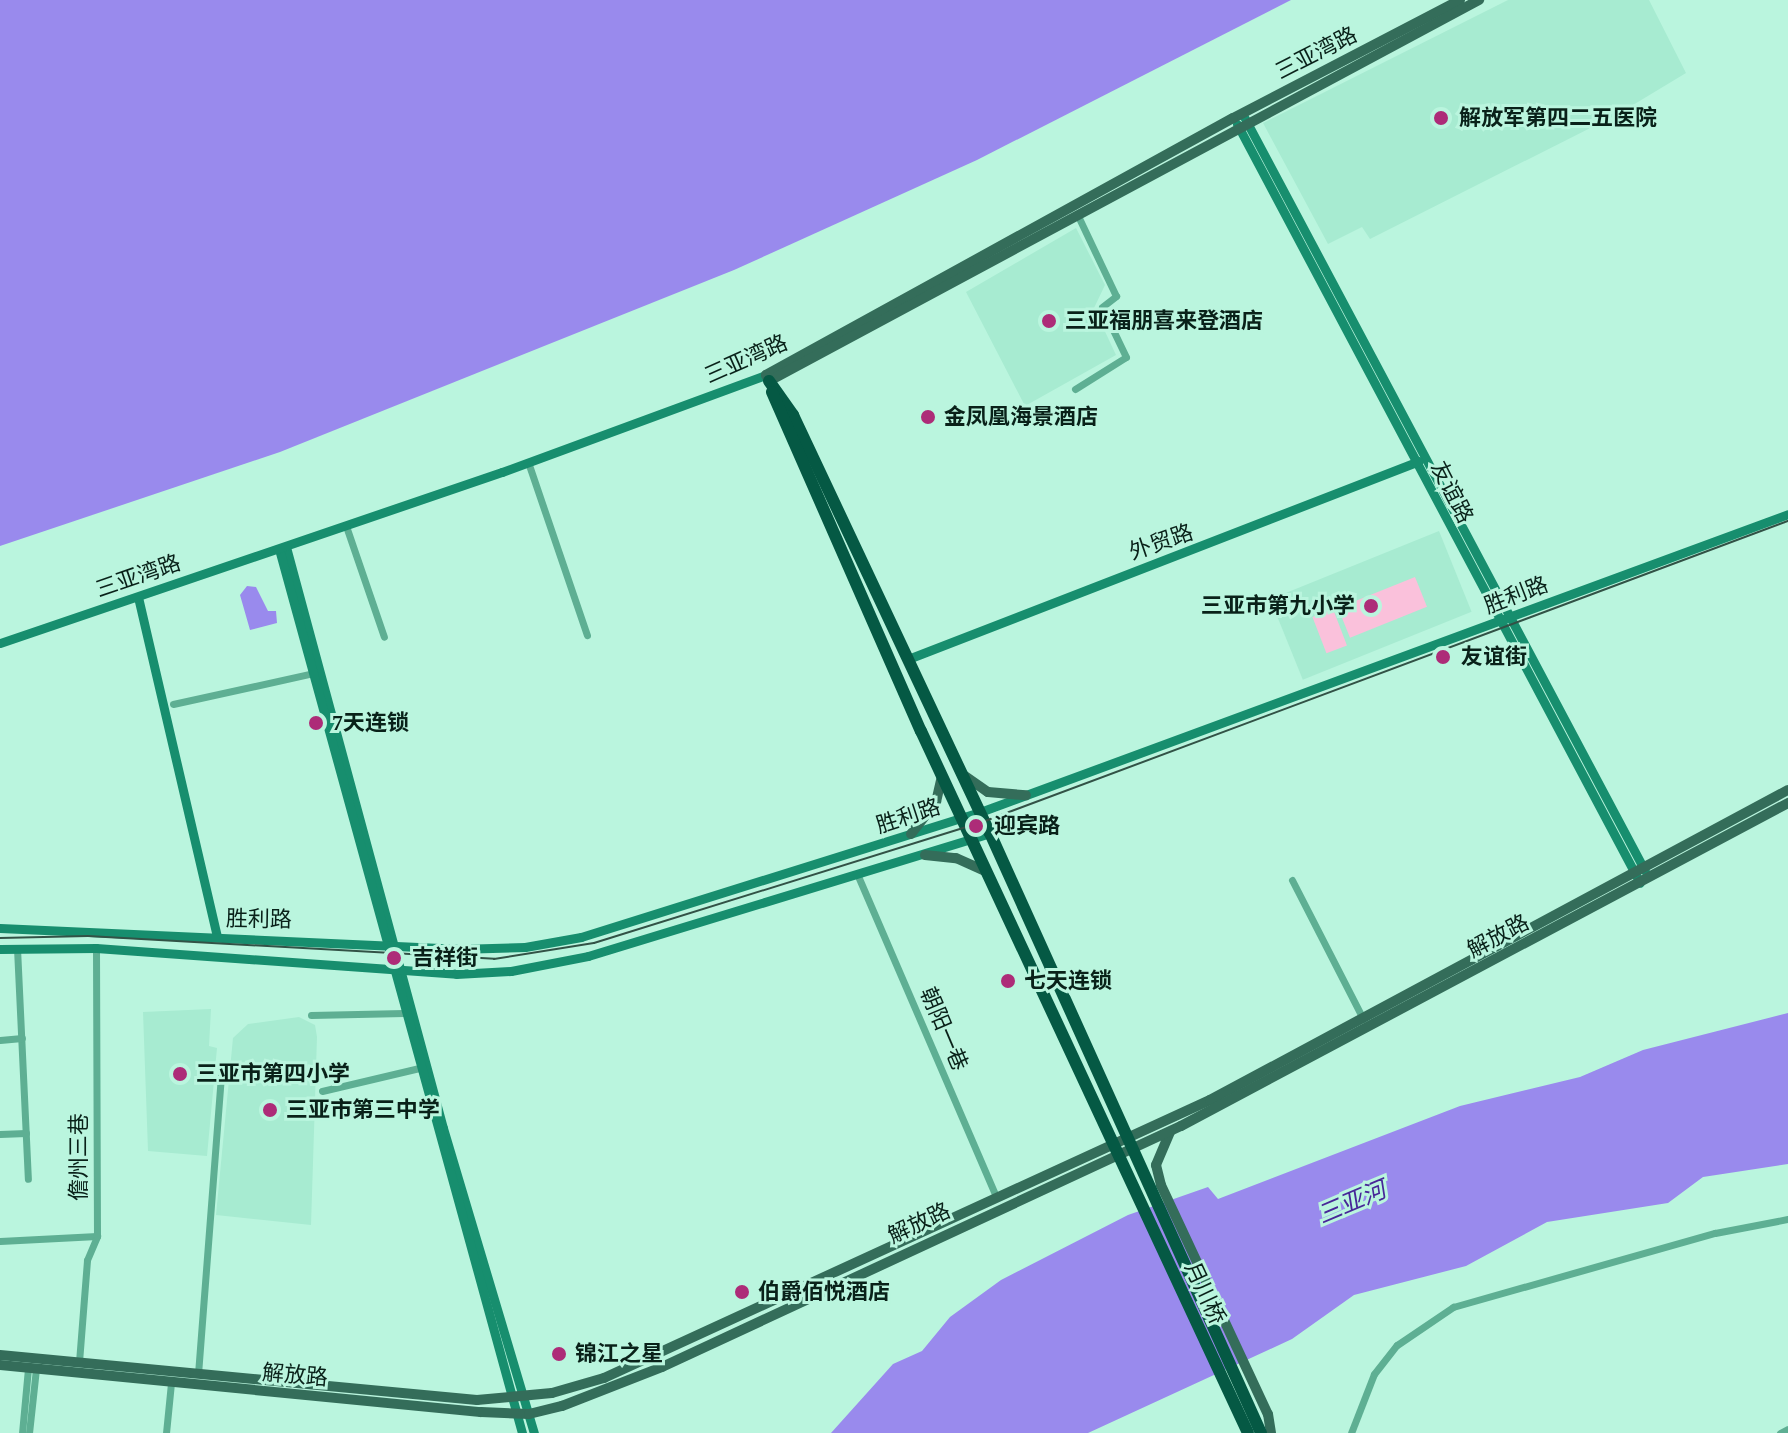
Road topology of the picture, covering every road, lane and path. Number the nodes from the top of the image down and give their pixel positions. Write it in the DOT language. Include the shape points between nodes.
graph roads {
  1 [pos="1460,0"];
  2 [pos="1479,0"];
  3 [pos="1240,119"];
  4 [pos="1077,214"];
  5 [pos="767,378"];
  6 [pos="1075,389"];
  7 [pos="1421,460"];
  8 [pos="528,462"];
  9 [pos="1788,514"];
  10 [pos="346,526"];
  11 [pos="283,548"];
  12 [pos="138,597"];
  13 [pos="1510,616"];
  14 [pos="1499,621"];
  15 [pos="587,635"];
  16 [pos="384,637"];
  17 [pos="0,643"];
  18 [pos="908,659"];
  19 [pos="310,674"];
  20 [pos="173,704"];
  21 [pos="961,772"];
  22 [pos="942,774"];
  23 [pos="1788,790"];
  24 [pos="1026,795"];
  25 [pos="1788,803"];
  26 [pos="980,812"];
  27 [pos="962,817"];
  28 [pos="990,833"];
  29 [pos="911,834"];
  30 [pos="973,839"];
  31 [pos="925,855"];
  32 [pos="1639,870"];
  33 [pos="989,873"];
  34 [pos="858,876"];
  35 [pos="1292,880"];
  36 [pos="1644,880"];
  37 [pos="0,928"];
  38 [pos="217,937"];
  39 [pos="389,944"];
  40 [pos="17,948"];
  41 [pos="96,948"];
  42 [pos="0,949"];
  43 [pos="396,970"];
  44 [pos="404,1013"];
  45 [pos="311,1015"];
  46 [pos="1363,1019"];
  47 [pos="22,1038"];
  48 [pos="0,1040"];
  49 [pos="419,1068"];
  50 [pos="221,1077"];
  51 [pos="322,1091"];
  52 [pos="1172,1131"];
  53 [pos="26,1133"];
  54 [pos="0,1134"];
  55 [pos="1131,1142"];
  56 [pos="1116,1148"];
  57 [pos="28,1179"];
  58 [pos="1156,1186"];
  59 [pos="996,1196"];
  60 [pos="1788,1219"];
  61 [pos="97,1236"];
  62 [pos="0,1241"];
  63 [pos="0,1355"];
  64 [pos="79,1362"];
  65 [pos="0,1365"];
  66 [pos="32,1369"];
  67 [pos="198,1374"];
  68 [pos="171,1383"];
  69 [pos="525,1397"];
  70 [pos="512,1399"];
  71 [pos="1242,1406"];
  72 [pos="516,1413"];
  73 [pos="529,1414"];
  74 [pos="1788,1429"];
  75 [pos="22,1433"];
  76 [pos="29,1433"];
  77 [pos="166,1433"];
  78 [pos="522,1433"];
  79 [pos="534,1433"];
  80 [pos="1248,1433"];
  81 [pos="1261,1433"];
  82 [pos="1271,1433"];
  83 [pos="1351,1433"];
  84 [pos="1780,1433"];
  1 -- 3 [label="main road, 三亚湾路"];
  2 -- 3 [label="main road, 三亚湾路"];
  3 -- 4 [label="main road, 三亚湾路"];
  3 -- 5 [label="main road, 三亚湾路"];
  3 -- 7 [label="main road, 友谊路"];
  4 -- 5 [label="main road, 三亚湾路"];
  4 -- 6 [label="street" via="1116,296 1102,307 1126,357"];
  5 -- 8 [label="main road, 三亚湾路"];
  5 -- 18 [label="highway" via="793,415"];
  5 -- 22 [label="highway" via="782,423"];
  7 -- 13 [label="main road, 友谊路"];
  7 -- 14 [label="main road, 友谊路"];
  7 -- 18 [label="main road, 外贸路"];
  8 -- 10 [label="main road, 三亚湾路"];
  8 -- 15 [label="street"];
  9 -- 13 [label="main road, 胜利路"];
  10 -- 11 [label="main road, 三亚湾路"];
  10 -- 16 [label="street"];
  11 -- 12 [label="main road, 三亚湾路"];
  11 -- 19 [label="main road"];
  11 -- 39 [label="main road"];
  12 -- 17 [label="main road, 三亚湾路"];
  12 -- 38 [label="main road"];
  13 -- 14 [label="main road, 胜利路"];
  13 -- 32 [label="main road, 友谊路"];
  14 -- 24 [label="main road, 胜利路"];
  14 -- 32 [label="main road, 友谊路"];
  18 -- 21 [label="highway"];
  19 -- 20 [label="street"];
  19 -- 39 [label="main road"];
  21 -- 24 [label="main road" via="988,792"];
  21 -- 26 [label="highway"];
  22 -- 27 [label="highway"];
  22 -- 29 [label="main road" via="936,802"];
  23 -- 32 [label="main road, 解放路"];
  24 -- 26 [label="main road, 胜利路"];
  25 -- 36 [label="main road, 解放路"];
  26 -- 27 [label="main road, 胜利路"];
  26 -- 28 [label="highway"];
  27 -- 29 [label="main road, 胜利路"];
  27 -- 30 [label="highway"];
  28 -- 30 [label="main road, 胜利路"];
  28 -- 55 [label="highway"];
  29 -- 39 [label="main road, 胜利路" via="776,880 552,944 489,950"];
  30 -- 31 [label="main road, 胜利路"];
  30 -- 33 [label="highway"];
  31 -- 33 [label="main road" via="964,860"];
  31 -- 34 [label="main road, 胜利路"];
  32 -- 36 [label="main road, 友谊路"];
  32 -- 46 [label="main road, 解放路"];
  33 -- 56 [label="highway"];
  34 -- 43 [label="main road, 胜利路" via="561,963 482,973"];
  34 -- 59 [label="street, 朝阳一巷"];
  35 -- 46 [label="street"];
  36 -- 52 [label="main road, 解放路"];
  37 -- 38 [label="main road, 胜利路"];
  38 -- 39 [label="main road, 胜利路"];
  39 -- 43 [label="main road"];
  40 -- 41 [label="main road, 胜利路"];
  40 -- 42 [label="main road, 胜利路"];
  40 -- 47 [label="street"];
  41 -- 43 [label="main road, 胜利路"];
  41 -- 61 [label="street, 儋州三巷"];
  43 -- 44 [label="main road"];
  43 -- 69 [label="main road"];
  44 -- 45 [label="street"];
  44 -- 49 [label="main road"];
  46 -- 55 [label="main road, 解放路"];
  47 -- 48 [label="street"];
  47 -- 53 [label="street"];
  49 -- 51 [label="street"];
  49 -- 70 [label="main road"];
  50 -- 67 [label="street"];
  52 -- 55 [label="main road, 解放路"];
  52 -- 58 [label="main road" via="1158,1152"];
  53 -- 54 [label="street"];
  53 -- 57 [label="street"];
  55 -- 56 [label="main road, 解放路"];
  55 -- 58 [label="highway"];
  56 -- 59 [label="main road, 解放路"];
  56 -- 71 [label="highway, 月川桥"];
  56 -- 73 [label="main road, 解放路" via="662,1367"];
  58 -- 71 [label="highway, 月川桥"];
  58 -- 82 [label="main road" via="1261,1400"];
  59 -- 69 [label="main road, 解放路" via="604,1378"];
  60 -- 83 [label="street" via="1715,1233 1453,1307 1397,1345 1374,1374"];
  61 -- 62 [label="street"];
  61 -- 64 [label="street, 儋州三巷" via="87,1260"];
  63 -- 64 [label="main road, 解放路"];
  64 -- 67 [label="main road, 解放路"];
  65 -- 66 [label="main road, 解放路"];
  66 -- 68 [label="main road, 解放路"];
  66 -- 75 [label="street"];
  66 -- 76 [label="street"];
  67 -- 70 [label="main road, 解放路"];
  68 -- 72 [label="main road, 解放路"];
  68 -- 77 [label="street"];
  69 -- 70 [label="main road, 解放路"];
  69 -- 73 [label="main road"];
  70 -- 72 [label="main road"];
  71 -- 80 [label="highway"];
  71 -- 81 [label="highway"];
  72 -- 73 [label="main road, 解放路"];
  72 -- 78 [label="main road"];
  73 -- 79 [label="main road"];
  74 -- 84 [label="street"];
}
